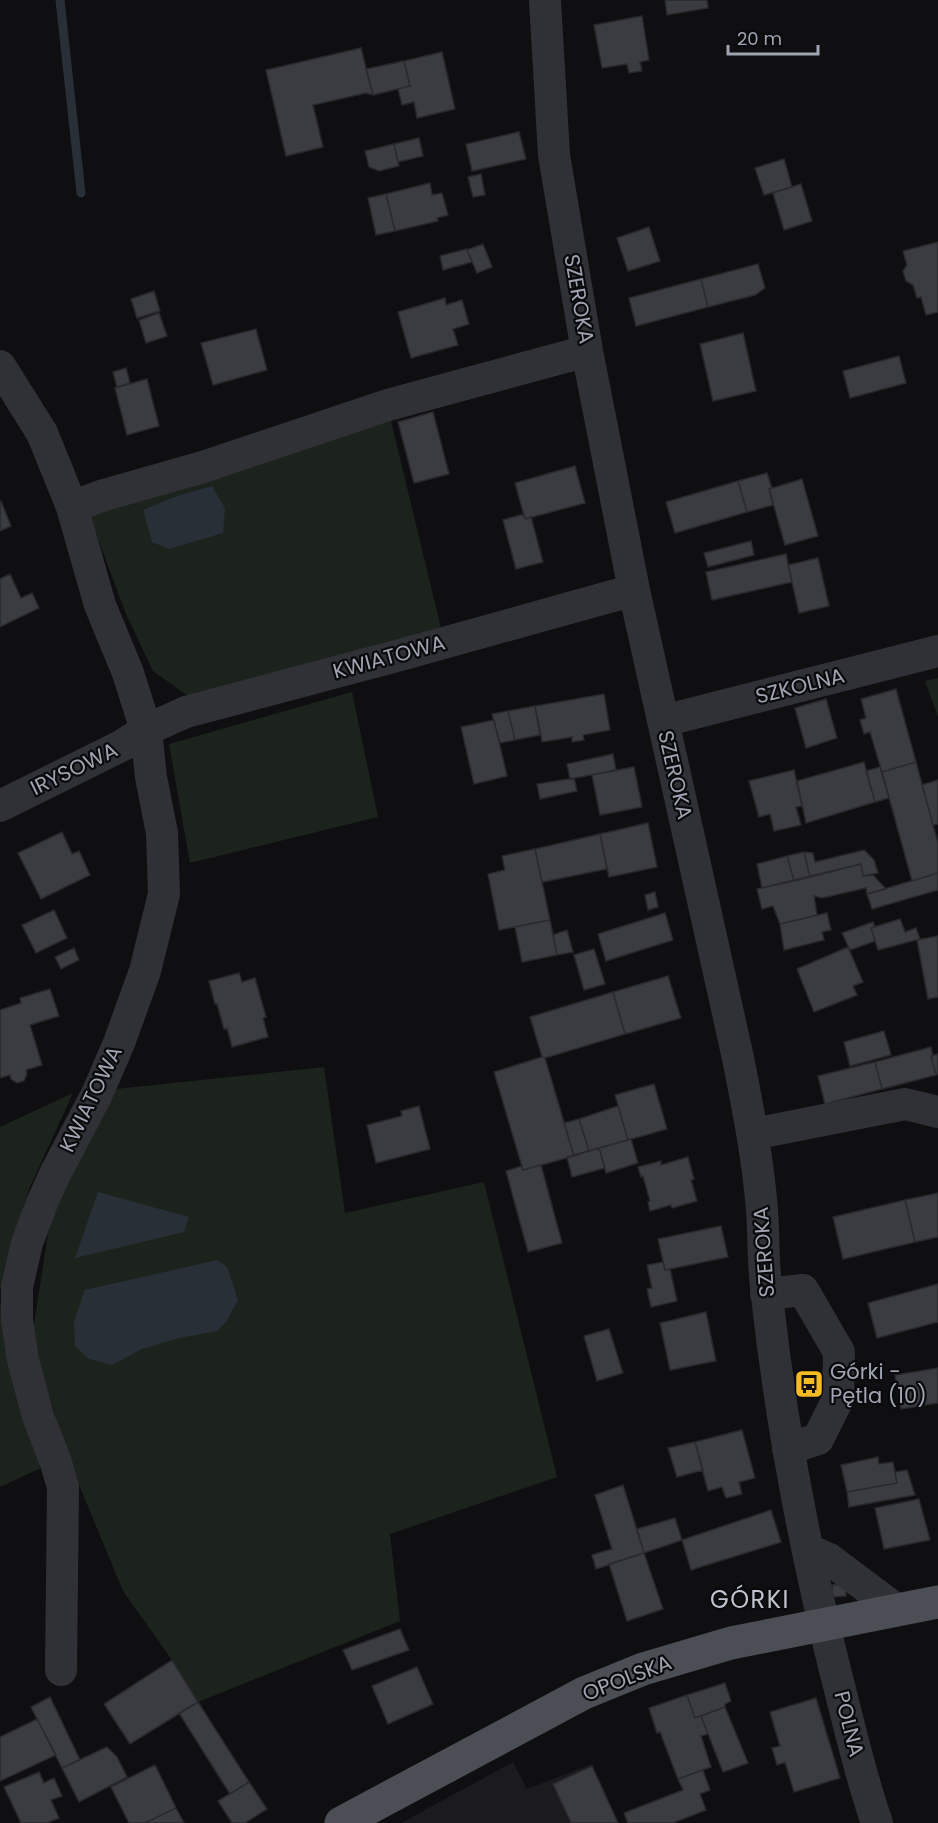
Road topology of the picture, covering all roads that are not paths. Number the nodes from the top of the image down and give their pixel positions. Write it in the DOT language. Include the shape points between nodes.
graph roads {
  1 [pos="544,0"];
  2 [pos="587,351"];
  3 [pos="0,366"];
  4 [pos="72,507"];
  5 [pos="634,590"];
  6 [pos="938,651"];
  7 [pos="663,721"];
  8 [pos="146,730"];
  9 [pos="0,806"];
  10 [pos="938,1112"];
  11 [pos="753,1134"];
  12 [pos="766,1294"];
  13 [pos="788,1449"];
  14 [pos="808,1550"];
  15 [pos="938,1602"];
  16 [pos="897,1610"];
  17 [pos="824,1625"];
  18 [pos="61,1670"];
  19 [pos="341,1823"];
  20 [pos="877,1823"];
  1 -- 2 [label="street, SZEROKA" via="554,155"];
  2 -- 4 [label="street" via="388,405"];
  2 -- 5 [label="street, SZEROKA"];
  3 -- 4 [label="street, KWIATOWA" via="42,433"];
  4 -- 8 [label="street, KWIATOWA" via="100,605"];
  5 -- 7 [label="street, SZEROKA"];
  5 -- 8 [label="street, KWIATOWA" via="186,712"];
  6 -- 7 [label="street, SZKOLNA"];
  7 -- 11 [label="street, SZEROKA"];
  8 -- 9 [label="street, IRYSOWA"];
  8 -- 18 [label="street, KWIATOWA" via="162,833 164,894 145,971 119,1043 42,1203 17,1287 23,1360 63,1487"];
  10 -- 11 [label="street" via="905,1104"];
  11 -- 12 [label="street, SZEROKA"];
  12 -- 13 [label="street, SZEROKA"];
  12 -- 13 [label="street" via="802,1290 839,1352 838,1400 818,1439"];
  13 -- 14 [label="street, SZEROKA"];
  14 -- 16 [label="street" via="829,1559"];
  14 -- 17 [label="street, SZEROKA"];
  15 -- 16 [label="main road, OPOLSKA"];
  16 -- 17 [label="main road, OPOLSKA"];
  17 -- 19 [label="main road, OPOLSKA" via="684,1655 584,1693"];
  17 -- 20 [label="street, POLNA"];
}
